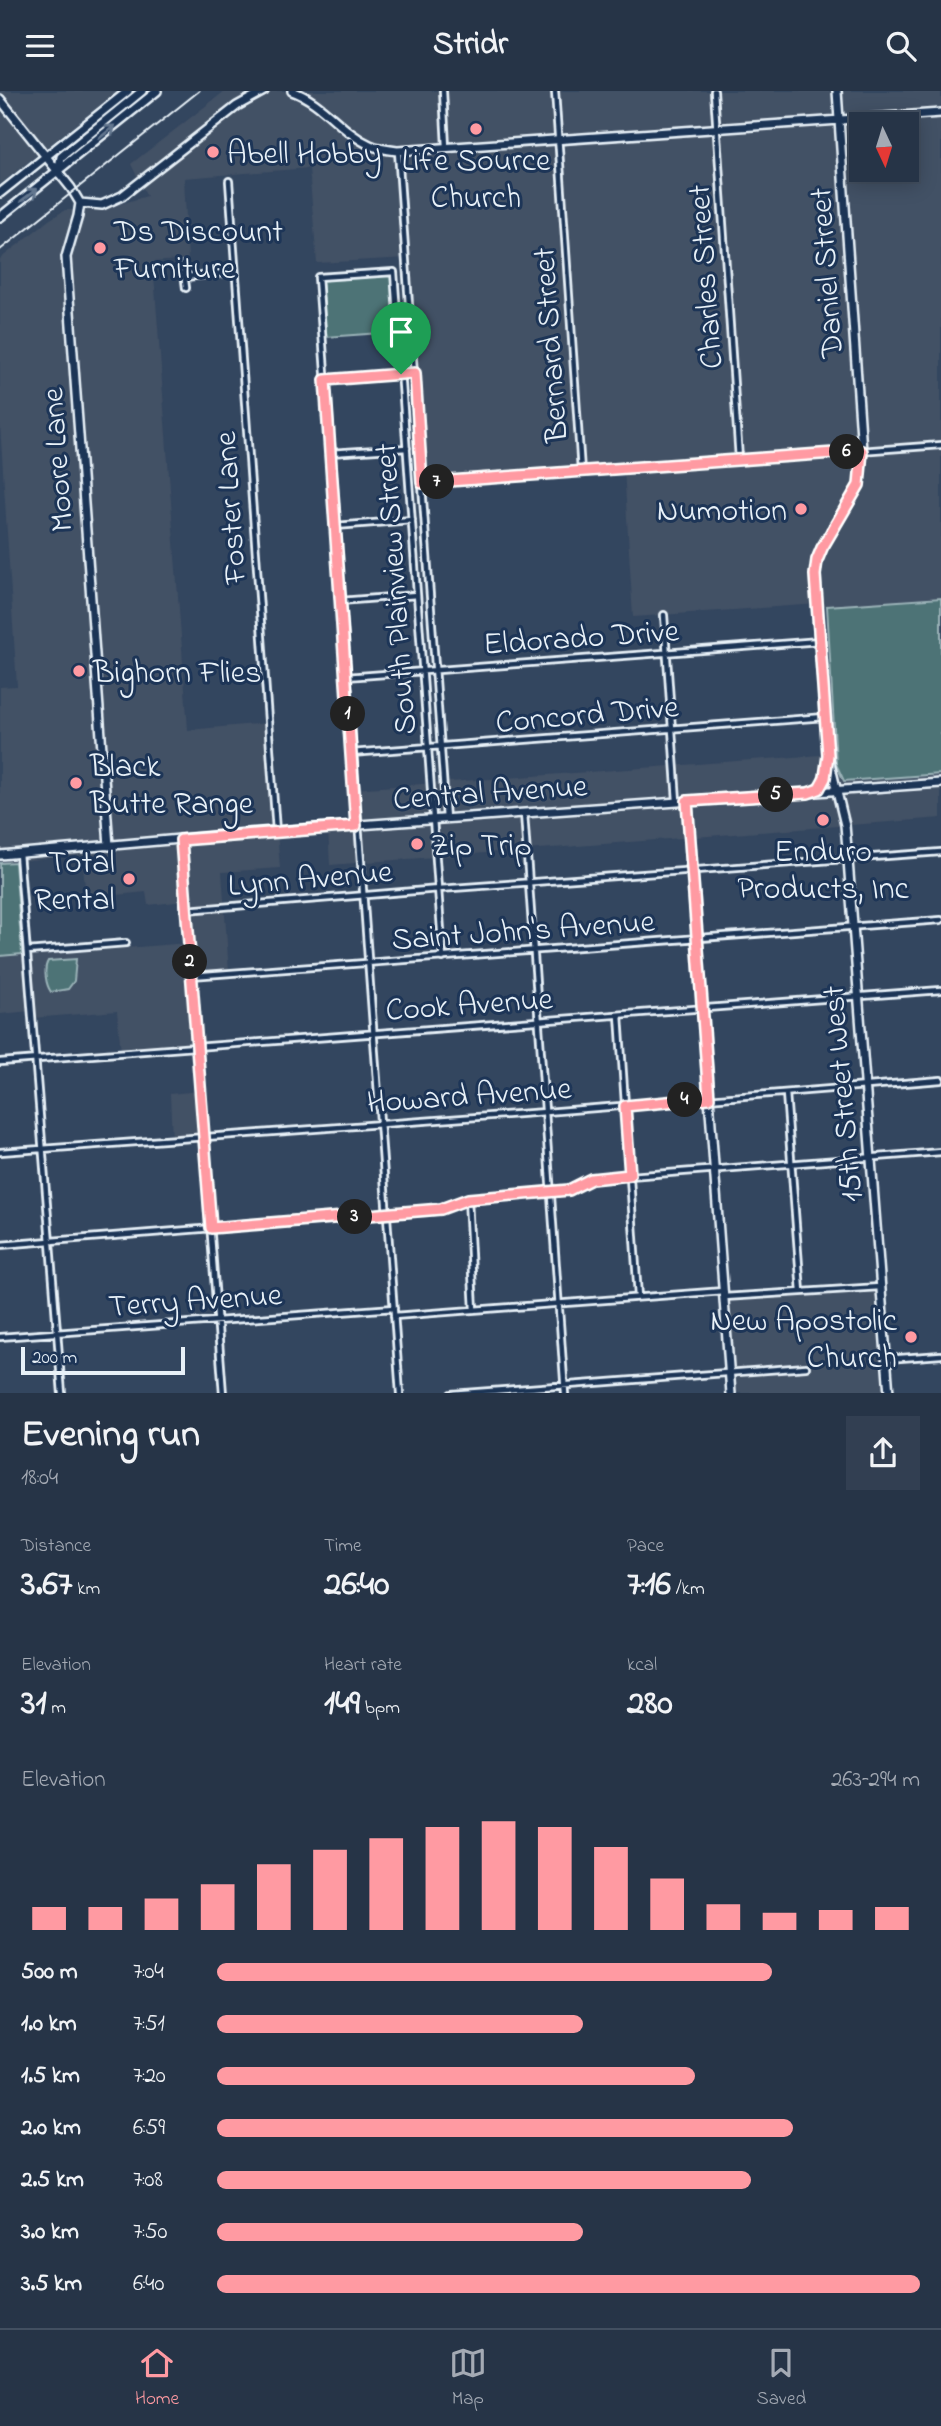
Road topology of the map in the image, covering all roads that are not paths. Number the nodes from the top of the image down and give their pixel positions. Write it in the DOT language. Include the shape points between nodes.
graph roads {
  1 [pos="128,91"];
  2 [pos="142,91"];
  3 [pos="157,91"];
  4 [pos="264,91"];
  5 [pos="292,91"];
  6 [pos="443,91"];
  7 [pos="555,91"];
  8 [pos="714,91"];
  9 [pos="837,91"];
  10 [pos="0,99"];
  11 [pos="941,113"];
  12 [pos="839,119"];
  13 [pos="717,130"];
  14 [pos="558,140"];
  15 [pos="446,148"];
  16 [pos="398,151"];
  17 [pos="46,157"];
  18 [pos="58,173"];
  19 [pos="229,181"];
  20 [pos="0,193"];
  21 [pos="80,203"];
  22 [pos="0,217"];
  23 [pos="183,265"];
  24 [pos="235,272"];
  25 [pos="185,277"];
  26 [pos="186,288"];
  27 [pos="415,373"];
  28 [pos="401,374"];
  29 [pos="325,380"];
  30 [pos="941,445"];
  31 [pos="407,448"];
  32 [pos="862,451"];
  33 [pos="330,453"];
  34 [pos="739,459"];
  35 [pos="581,471"];
  36 [pos="422,483"];
  37 [pos="412,520"];
  38 [pos="335,526"];
  39 [pos="417,595"];
  40 [pos="341,601"];
  41 [pos="664,615"];
  42 [pos="820,641"];
  43 [pos="667,652"];
  44 [pos="435,670"];
  45 [pos="423,671"];
  46 [pos="346,677"];
  47 [pos="826,717"];
  48 [pos="672,729"];
  49 [pos="428,748"];
  50 [pos="441,748"];
  51 [pos="351,753"];
  52 [pos="828,755"];
  53 [pos="941,783"];
  54 [pos="836,791"];
  55 [pos="808,793"];
  56 [pos="687,801"];
  57 [pos="677,802"];
  58 [pos="524,813"];
  59 [pos="446,819"];
  60 [pos="433,820"];
  61 [pos="356,826"];
  62 [pos="276,831"];
  63 [pos="181,840"];
  64 [pos="109,846"];
  65 [pos="941,852"];
  66 [pos="19,853"];
  67 [pos="0,855"];
  68 [pos="848,860"];
  69 [pos="693,870"];
  70 [pos="529,882"];
  71 [pos="439,889"];
  72 [pos="362,895"];
  73 [pos="186,910"];
  74 [pos="941,920"];
  75 [pos="853,927"];
  76 [pos="697,938"];
  77 [pos="126,943"];
  78 [pos="27,951"];
  79 [pos="534,952"];
  80 [pos="443,958"];
  81 [pos="368,963"];
  82 [pos="191,976"];
  83 [pos="941,990"];
  84 [pos="858,997"];
  85 [pos="703,1008"];
  86 [pos="619,1014"];
  87 [pos="540,1021"];
  88 [pos="374,1033"];
  89 [pos="197,1046"];
  90 [pos="35,1059"];
  91 [pos="0,1062"];
  92 [pos="941,1080"];
  93 [pos="865,1085"];
  94 [pos="786,1093"];
  95 [pos="709,1098"];
  96 [pos="625,1106"];
  97 [pos="546,1112"];
  98 [pos="381,1123"];
  99 [pos="204,1138"];
  100 [pos="42,1149"];
  101 [pos="0,1152"];
  102 [pos="941,1153"];
  103 [pos="871,1158"];
  104 [pos="792,1165"];
  105 [pos="715,1170"];
  106 [pos="630,1175"];
  107 [pos="551,1192"];
  108 [pos="468,1199"];
  109 [pos="387,1215"];
  110 [pos="211,1228"];
  111 [pos="50,1241"];
  112 [pos="0,1245"];
  113 [pos="881,1287"];
  114 [pos="801,1292"];
  115 [pos="724,1294"];
  116 [pos="639,1297"];
  117 [pos="559,1304"];
  118 [pos="394,1308"];
  119 [pos="474,1310"];
  120 [pos="394,1316"];
  121 [pos="218,1320"];
  122 [pos="57,1332"];
  123 [pos="0,1337"];
  124 [pos="941,1355"];
  125 [pos="887,1359"];
  126 [pos="806,1367"];
  127 [pos="729,1374"];
  128 [pos="565,1386"];
  129 [pos="62,1393"];
  130 [pos="223,1393"];
  131 [pos="400,1393"];
  132 [pos="465,1393"];
  133 [pos="565,1393"];
  134 [pos="731,1393"];
  135 [pos="889,1393"];
  1 -- 17 [label="street"];
  2 -- 18 [label="street" via="61,157"];
  18 -- 3 [label="street, one-way"];
  4 -- 21 [label="street" via="237,106 122,196 102,205"];
  5 -- 16 [label="street" via="327,110 360,139"];
  6 -- 15 [label="street"];
  7 -- 14 [label="street, Bernard Street"];
  8 -- 13 [label="street, Charles Street"];
  9 -- 12 [label="street, Daniel Street"];
  10 -- 17 [label="street"];
  11 -- 12 [label="street"];
  12 -- 13 [label="street"];
  12 -- 32 [label="street, Daniel Street"];
  13 -- 14 [label="street"];
  13 -- 34 [label="street, Charles Street"];
  14 -- 15 [label="street"];
  14 -- 35 [label="street, Bernard Street"];
  15 -- 16 [label="street"];
  16 -- 27 [label="street, South Plainview Street"];
  17 -- 18 [label="street"];
  17 -- 20 [label="street"];
  18 -- 21 [label="street"];
  22 -- 18 [label="street, one-way"];
  19 -- 24 [label="street, Foster Lane"];
  21 -- 64 [label="street, Moore Lane" via="66,257"];
  23 -- 25 [label="street"];
  24 -- 25 [label="street"];
  24 -- 62 [label="street, Foster Lane"];
  25 -- 26 [label="street"];
  27 -- 28 [label="street"];
  27 -- 36 [label="street, South Plainview Street"];
  28 -- 29 [label="street"];
  28 -- 29 [label="street, South Plainview Street" via="394,272 318,277"];
  28 -- 31 [label="street, South Plainview Street"];
  29 -- 33 [label="street"];
  30 -- 32 [label="street"];
  31 -- 33 [label="street"];
  31 -- 37 [label="street, South Plainview Street"];
  32 -- 34 [label="street"];
  32 -- 42 [label="street, Daniel Street" via="859,485 817,560"];
  33 -- 38 [label="street"];
  34 -- 35 [label="street"];
  35 -- 36 [label="street"];
  36 -- 44 [label="street, South Plainview Street"];
  37 -- 38 [label="street"];
  37 -- 39 [label="street, South Plainview Street"];
  38 -- 40 [label="street"];
  39 -- 40 [label="street"];
  39 -- 45 [label="street, South Plainview Street"];
  40 -- 46 [label="street"];
  41 -- 43 [label="street"];
  42 -- 43 [label="street, Eldorado Drive"];
  42 -- 47 [label="street, Daniel Street"];
  43 -- 44 [label="street, Eldorado Drive"];
  43 -- 48 [label="street"];
  44 -- 45 [label="street, Eldorado Drive"];
  44 -- 50 [label="street, South Plainview Street"];
  45 -- 46 [label="street, Eldorado Drive"];
  45 -- 49 [label="street, South Plainview Street"];
  46 -- 51 [label="street"];
  47 -- 48 [label="street, Concord Drive"];
  47 -- 52 [label="street, Daniel Street"];
  48 -- 50 [label="street, Concord Drive"];
  48 -- 57 [label="street"];
  49 -- 50 [label="street, Concord Drive"];
  49 -- 51 [label="street, Concord Drive"];
  49 -- 60 [label="street, South Plainview Street"];
  50 -- 59 [label="street, South Plainview Street"];
  51 -- 61 [label="street"];
  52 -- 54 [label="street, 15th Street West"];
  52 -- 55 [label="street" via="822,785"];
  53 -- 54 [label="street, Central Avenue"];
  54 -- 55 [label="street, Central Avenue"];
  54 -- 68 [label="street, 15th Street West"];
  55 -- 56 [label="street, Central Avenue"];
  56 -- 57 [label="street, Central Avenue"];
  56 -- 69 [label="street"];
  57 -- 58 [label="street, Central Avenue"];
  58 -- 59 [label="street, Central Avenue"];
  58 -- 70 [label="street"];
  59 -- 60 [label="street, Central Avenue"];
  60 -- 61 [label="street, Central Avenue"];
  60 -- 71 [label="street, South Plainview Street"];
  61 -- 62 [label="street, Central Avenue"];
  61 -- 72 [label="street"];
  62 -- 63 [label="street, Central Avenue"];
  63 -- 64 [label="street, Central Avenue"];
  63 -- 73 [label="street"];
  64 -- 66 [label="street, Central Avenue"];
  65 -- 68 [label="street, Lynn Avenue"];
  66 -- 67 [label="street, Central Avenue"];
  66 -- 78 [label="street"];
  68 -- 69 [label="street, Lynn Avenue"];
  68 -- 75 [label="street, 15th Street West"];
  69 -- 70 [label="street, Lynn Avenue"];
  69 -- 76 [label="street"];
  70 -- 71 [label="street, Lynn Avenue"];
  70 -- 79 [label="street"];
  71 -- 72 [label="street, Lynn Avenue"];
  71 -- 80 [label="street, South Plainview Street"];
  72 -- 73 [label="street, Lynn Avenue"];
  72 -- 81 [label="street"];
  73 -- 82 [label="street"];
  74 -- 75 [label="street, Saint John's Avenue"];
  75 -- 76 [label="street, Saint John's Avenue"];
  75 -- 84 [label="street, 15th Street West"];
  76 -- 79 [label="street, Saint John's Avenue"];
  76 -- 85 [label="street"];
  77 -- 78 [label="street"];
  78 -- 90 [label="street"];
  79 -- 80 [label="street, Saint John's Avenue"];
  79 -- 87 [label="street"];
  80 -- 81 [label="street, Saint John's Avenue"];
  81 -- 82 [label="street, Saint John's Avenue"];
  81 -- 88 [label="street"];
  82 -- 89 [label="street"];
  83 -- 84 [label="street, Cook Avenue"];
  84 -- 85 [label="street, Cook Avenue"];
  84 -- 93 [label="street, 15th Street West"];
  85 -- 86 [label="street, Cook Avenue"];
  85 -- 95 [label="street"];
  86 -- 87 [label="street, Cook Avenue"];
  86 -- 96 [label="street"];
  87 -- 88 [label="street, Cook Avenue"];
  87 -- 97 [label="street"];
  88 -- 89 [label="street, Cook Avenue"];
  88 -- 98 [label="street"];
  89 -- 90 [label="street, Cook Avenue"];
  89 -- 99 [label="street"];
  90 -- 91 [label="street, Cook Avenue"];
  90 -- 100 [label="street"];
  92 -- 93 [label="street, Howard Avenue"];
  93 -- 94 [label="street, Howard Avenue"];
  93 -- 103 [label="street, 15th Street West"];
  94 -- 95 [label="street, Howard Avenue"];
  94 -- 104 [label="street"];
  95 -- 96 [label="street, Howard Avenue"];
  95 -- 105 [label="street"];
  96 -- 97 [label="street, Howard Avenue"];
  96 -- 106 [label="street"];
  97 -- 98 [label="street, Howard Avenue"];
  97 -- 107 [label="street"];
  98 -- 99 [label="street, Howard Avenue"];
  98 -- 109 [label="street"];
  99 -- 100 [label="street, Howard Avenue"];
  99 -- 110 [label="street"];
  100 -- 101 [label="street, Howard Avenue"];
  100 -- 111 [label="street"];
  102 -- 103 [label="street"];
  103 -- 104 [label="street"];
  103 -- 113 [label="street, 15th Street West"];
  104 -- 105 [label="street"];
  104 -- 114 [label="street"];
  105 -- 106 [label="street"];
  105 -- 115 [label="street"];
  106 -- 107 [label="street" via="591,1179 569,1190"];
  106 -- 116 [label="street"];
  107 -- 108 [label="street"];
  107 -- 117 [label="street"];
  108 -- 109 [label="street" via="441,1209"];
  108 -- 119 [label="street"];
  109 -- 110 [label="street"];
  109 -- 118 [label="street"];
  110 -- 111 [label="street"];
  110 -- 121 [label="street"];
  111 -- 112 [label="street"];
  111 -- 122 [label="street"];
  113 -- 114 [label="street"];
  113 -- 125 [label="street, 15th Street West"];
  114 -- 115 [label="street"];
  115 -- 116 [label="street"];
  115 -- 127 [label="street"];
  116 -- 117 [label="street"];
  117 -- 119 [label="street"];
  117 -- 128 [label="street"];
  118 -- 120 [label="street"];
  118 -- 121 [label="street, Terry Avenue"];
  119 -- 120 [label="street"];
  120 -- 131 [label="street"];
  121 -- 122 [label="street, Terry Avenue"];
  121 -- 130 [label="street"];
  122 -- 123 [label="street, Terry Avenue"];
  122 -- 129 [label="street"];
  124 -- 125 [label="street"];
  125 -- 135 [label="street, 15th Street West"];
  126 -- 127 [label="street"];
  127 -- 128 [label="street"];
  127 -- 134 [label="street"];
  128 -- 132 [label="street"];
  128 -- 133 [label="street"];
}
